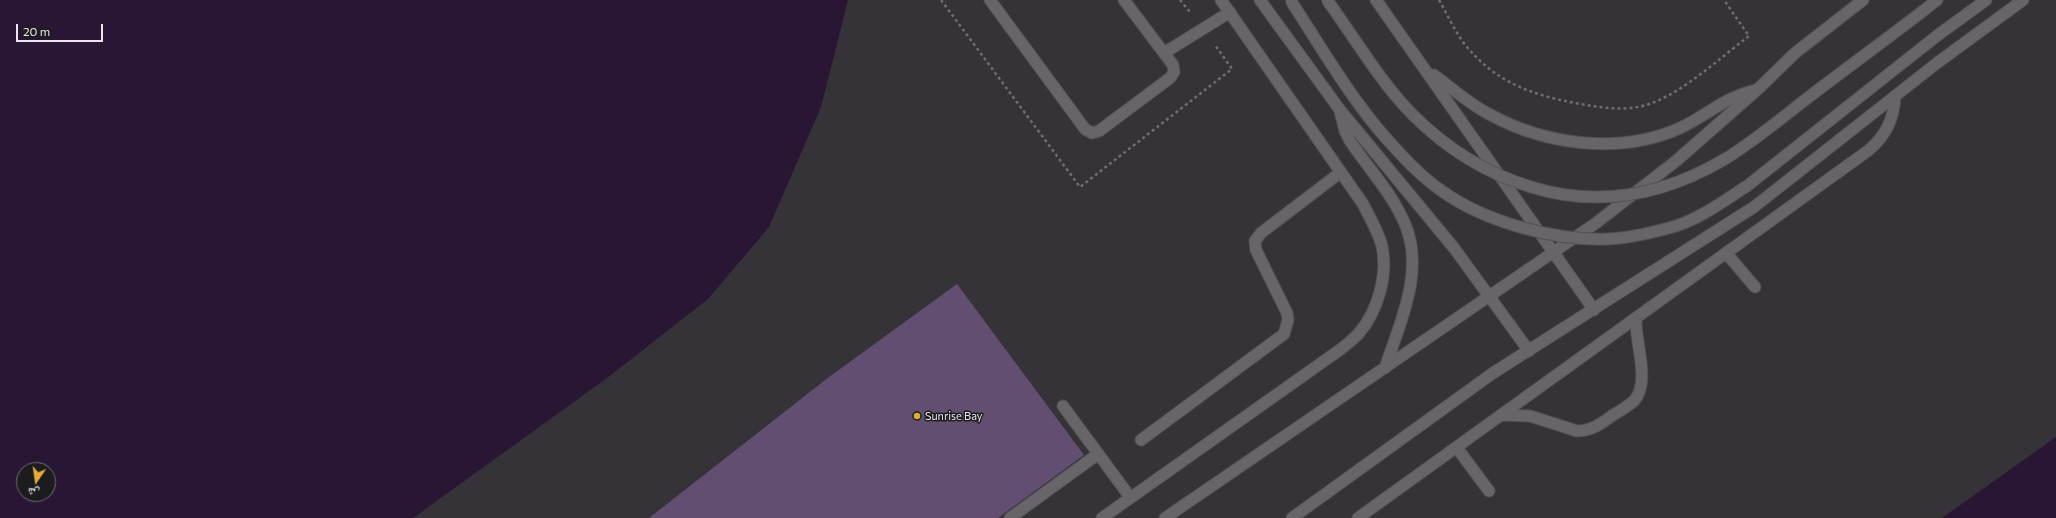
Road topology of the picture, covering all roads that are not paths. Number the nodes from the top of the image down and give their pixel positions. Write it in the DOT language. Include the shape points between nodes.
graph roads {
  1 [pos="990,0"];
  2 [pos="1221,0"];
  3 [pos="1260,0"];
  4 [pos="1291,0"];
  5 [pos="1328,0"];
  6 [pos="1863,0"];
  7 [pos="1937,0"];
  8 [pos="1986,0"];
  9 [pos="2023,0"];
  10 [pos="1127,1"];
  11 [pos="1381,3"];
  12 [pos="1230,12"];
  13 [pos="1164,53"];
  14 [pos="1424,67"];
  15 [pos="1758,89"];
  16 [pos="1895,96"];
  17 [pos="1340,110"];
  18 [pos="1341,172"];
  19 [pos="1553,251"];
  20 [pos="1726,254"];
  21 [pos="1755,287"];
  22 [pos="1488,295"];
  23 [pos="1594,310"];
  24 [pos="1636,319"];
  25 [pos="1529,351"];
  26 [pos="1385,368"];
  27 [pos="1063,406"];
  28 [pos="1502,415"];
  29 [pos="1141,440"];
  30 [pos="1457,448"];
  31 [pos="1098,454"];
  32 [pos="1489,491"];
  33 [pos="1130,497"];
  34 [pos="1010,518"];
  35 [pos="1102,518"];
  36 [pos="1165,518"];
  37 [pos="1292,518"];
  38 [pos="1358,518"];
  1 -- 13 [label="street" via="1085,129 1092,133 1099,131 1173,76 1174,68"];
  2 -- 12 [label="street"];
  3 -- 17 [label="street"];
  4 -- 8 [label="street, bridge" via="1352,94 1385,137 1442,192 1482,214 1536,232 1572,238 1608,239 1677,226 1714,207 1747,186"];
  5 -- 7 [label="street, bridge" via="1391,90 1412,114 1462,156 1490,172 1520,184 1547,192 1596,198 1647,192 1674,183 1725,159"];
  6 -- 15 [label="street" via="1795,53"];
  9 -- 16 [label="street"];
  10 -- 13 [label="street"];
  11 -- 14 [label="street"];
  12 -- 13 [label="street"];
  12 -- 18 [label="street"];
  14 -- 15 [label="street" via="1488,114 1523,130 1590,144 1621,144 1651,138 1680,127 1731,97"];
  14 -- 19 [label="street"];
  15 -- 19 [label="street" via="1637,193"];
  16 -- 20 [label="street" via="1895,110 1891,121 1878,142"];
  16 -- 23 [label="street" via="1754,206"];
  17 -- 22 [label="street" via="1454,248"];
  17 -- 26 [label="street" via="1344,131 1393,201 1405,224 1410,243 1411,284"];
  18 -- 29 [label="street" via="1261,233 1255,241 1256,250 1287,313 1284,334"];
  18 -- 33 [label="street" via="1364,204 1382,247 1384,265 1381,289 1373,312 1360,332 1341,349"];
  19 -- 22 [label="street"];
  19 -- 23 [label="street"];
  20 -- 21 [label="street"];
  20 -- 24 [label="street"];
  22 -- 25 [label="street"];
  22 -- 26 [label="street"];
  23 -- 25 [label="street"];
  24 -- 28 [label="street"];
  24 -- 28 [label="street" via="1642,380 1641,388 1632,402 1597,426 1584,431 1530,416"];
  25 -- 37 [label="street"];
  26 -- 36 [label="street"];
  27 -- 31 [label="street"];
  28 -- 30 [label="street"];
  30 -- 32 [label="street"];
  30 -- 38 [label="street"];
  31 -- 33 [label="street"];
  31 -- 34 [label="street"];
  33 -- 35 [label="street"];
}
